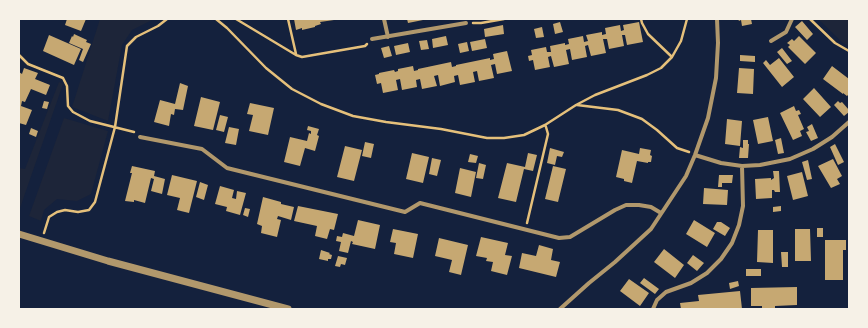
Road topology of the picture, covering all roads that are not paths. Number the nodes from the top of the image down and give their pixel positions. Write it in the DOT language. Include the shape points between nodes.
graph roads {
  1 [pos="384,19"];
  2 [pos="716,19"];
  3 [pos="792,19"];
  4 [pos="466,23"];
  5 [pos="388,37"];
  6 [pos="372,40"];
  7 [pos="771,41"];
  8 [pos="849,122"];
  9 [pos="140,137"];
  10 [pos="695,155"];
  11 [pos="742,166"];
  12 [pos="661,213"];
  13 [pos="19,234"];
  14 [pos="288,309"];
  15 [pos="560,309"];
  16 [pos="653,309"];
  1 -- 5 [label="street"];
  2 -- 10 [label="street" via="716,78 708,118"];
  3 -- 7 [label="street" via="786,32"];
  4 -- 5 [label="street"];
  5 -- 6 [label="street"];
  8 -- 11 [label="street" via="813,149 790,159"];
  9 -- 12 [label="street" via="202,149 227,168 405,212 420,203 559,238 570,237 626,205 650,207"];
  10 -- 11 [label="street" via="721,164"];
  10 -- 12 [label="street" via="686,176"];
  11 -- 16 [label="street" via="743,206 732,243 707,273 691,283 666,292 657,300"];
  12 -- 15 [label="street" via="646,234"];
  13 -- 14 [label="street" via="108,261"];
}
